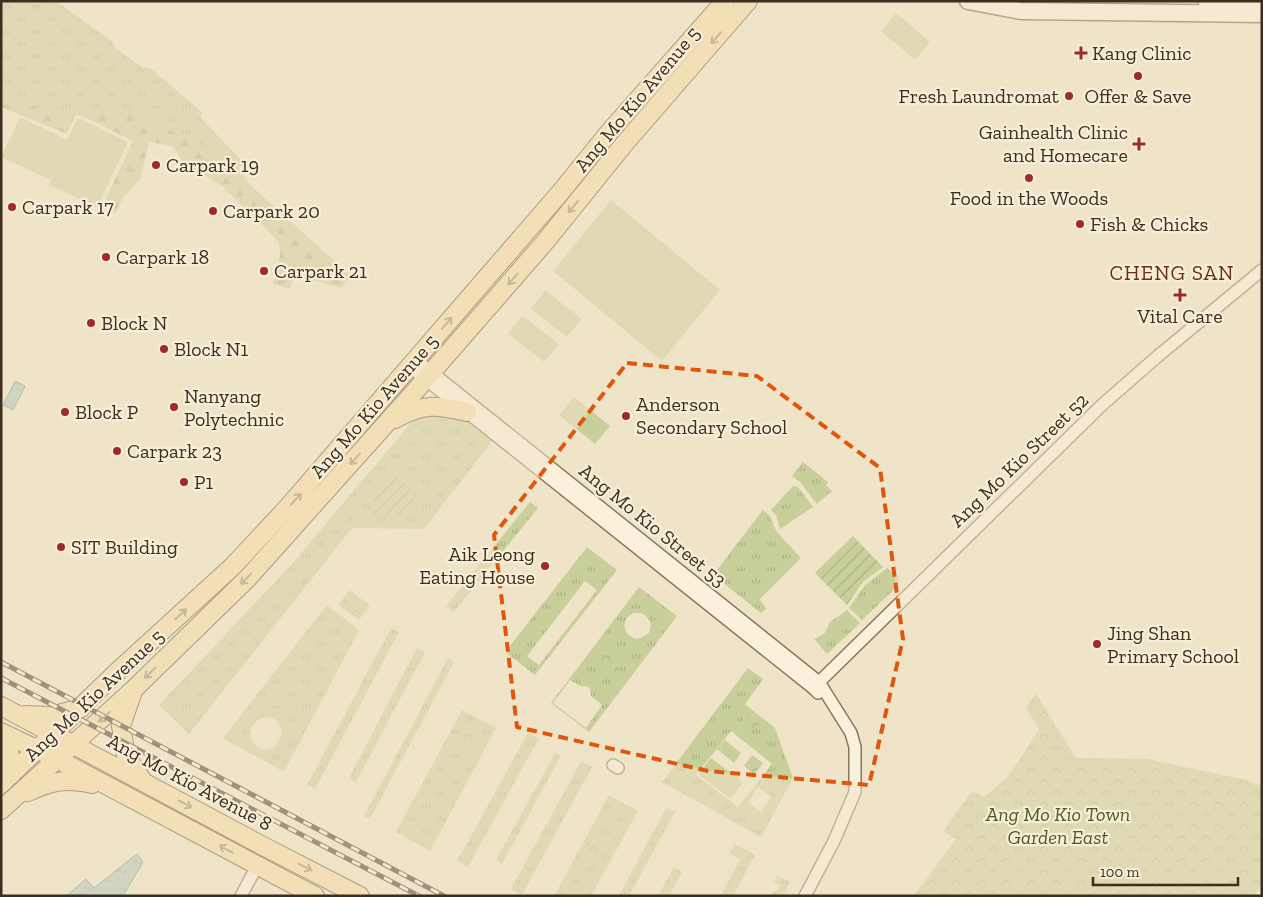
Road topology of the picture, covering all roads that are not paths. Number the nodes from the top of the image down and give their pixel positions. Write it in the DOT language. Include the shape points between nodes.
graph roads {
  1 [pos="725,1"];
  2 [pos="748,1"];
  3 [pos="968,1"];
  4 [pos="1041,1"];
  5 [pos="1262,3"];
  6 [pos="1262,14"];
  7 [pos="611,130"];
  8 [pos="625,143"];
  9 [pos="1262,270"];
  10 [pos="412,363"];
  11 [pos="429,376"];
  12 [pos="467,412"];
  13 [pos="388,422"];
  14 [pos="816,685"];
  15 [pos="133,690"];
  16 [pos="1,706"];
  17 [pos="82,708"];
  18 [pos="20,715"];
  19 [pos="1,733"];
  20 [pos="55,734"];
  21 [pos="74,744"];
  22 [pos="38,750"];
  23 [pos="57,759"];
  24 [pos="6,780"];
  25 [pos="142,781"];
  26 [pos="112,790"];
  27 [pos="16,798"];
  28 [pos="1,810"];
  29 [pos="257,866"];
  30 [pos="241,896"];
  31 [pos="315,896"];
  32 [pos="360,896"];
  33 [pos="805,896"];
  1 -- 7 [label="main road, Ang Mo Kio Avenue 5"];
  2 -- 8 [label="main road, Ang Mo Kio Avenue 5, one-way"];
  3 -- 6 [label="main road" via="1021,11"];
  4 -- 5 [label="main road"];
  7 -- 8 [label="main road" via="621,130"];
  10 -- 7 [label="main road, Ang Mo Kio Avenue 5, one-way"];
  8 -- 11 [label="main road, Ang Mo Kio Avenue 5, one-way" via="545,242"];
  9 -- 14 [label="street, Ang Mo Kio Street 52" via="1103,404"];
  10 -- 11 [label="street, Ang Mo Kio Street 53"];
  17 -- 10 [label="main road, Ang Mo Kio Avenue 5, one-way" via="238,560 323,469"];
  11 -- 12 [label="street, Ang Mo Kio Street 53"];
  11 -- 13 [label="main road, Ang Mo Kio Avenue 5"];
  11 -- 14 [label="street, Ang Mo Kio Street 53"];
  12 -- 13 [label="main road" via="428,406"];
  12 -- 14 [label="street, Ang Mo Kio Street 53"];
  13 -- 15 [label="main road, Ang Mo Kio Avenue 5, one-way" via="248,578"];
  14 -- 33 [label="street, Ang Mo Kio Street 53" via="851,733 855,747 855,792"];
  15 -- 21 [label="main road, Ang Mo Kio Avenue 5, one-way"];
  15 -- 25 [label="main road" via="121,726 126,756"];
  16 -- 18 [label="main road, Ang Mo Kio Avenue 8"];
  17 -- 18 [label="main road" via="51,716"];
  17 -- 20 [label="main road, Ang Mo Kio Avenue 5"];
  18 -- 20 [label="main road, Ang Mo Kio Avenue 8"];
  19 -- 22 [label="main road"];
  19 -- 24 [label="main road" via="10,755"];
  20 -- 21 [label="main road, Ang Mo Kio Avenue 8"];
  20 -- 22 [label="main road, Ang Mo Kio Avenue 5"];
  21 -- 23 [label="main road, Ang Mo Kio Avenue 5"];
  21 -- 25 [label="main road, Ang Mo Kio Avenue 8"];
  22 -- 23 [label="main road"];
  22 -- 24 [label="main road, Ang Mo Kio Avenue 5"];
  23 -- 26 [label="main road"];
  23 -- 27 [label="main road, Ang Mo Kio Avenue 5"];
  25 -- 32 [label="main road, Ang Mo Kio Avenue 8, one-way"];
  26 -- 27 [label="main road" via="74,780 60,781 45,784"];
  29 -- 26 [label="main road, one-way"];
  27 -- 28 [label="main road, Ang Mo Kio Avenue 5"];
  29 -- 30 [label="street"];
  29 -- 31 [label="main road"];
}
